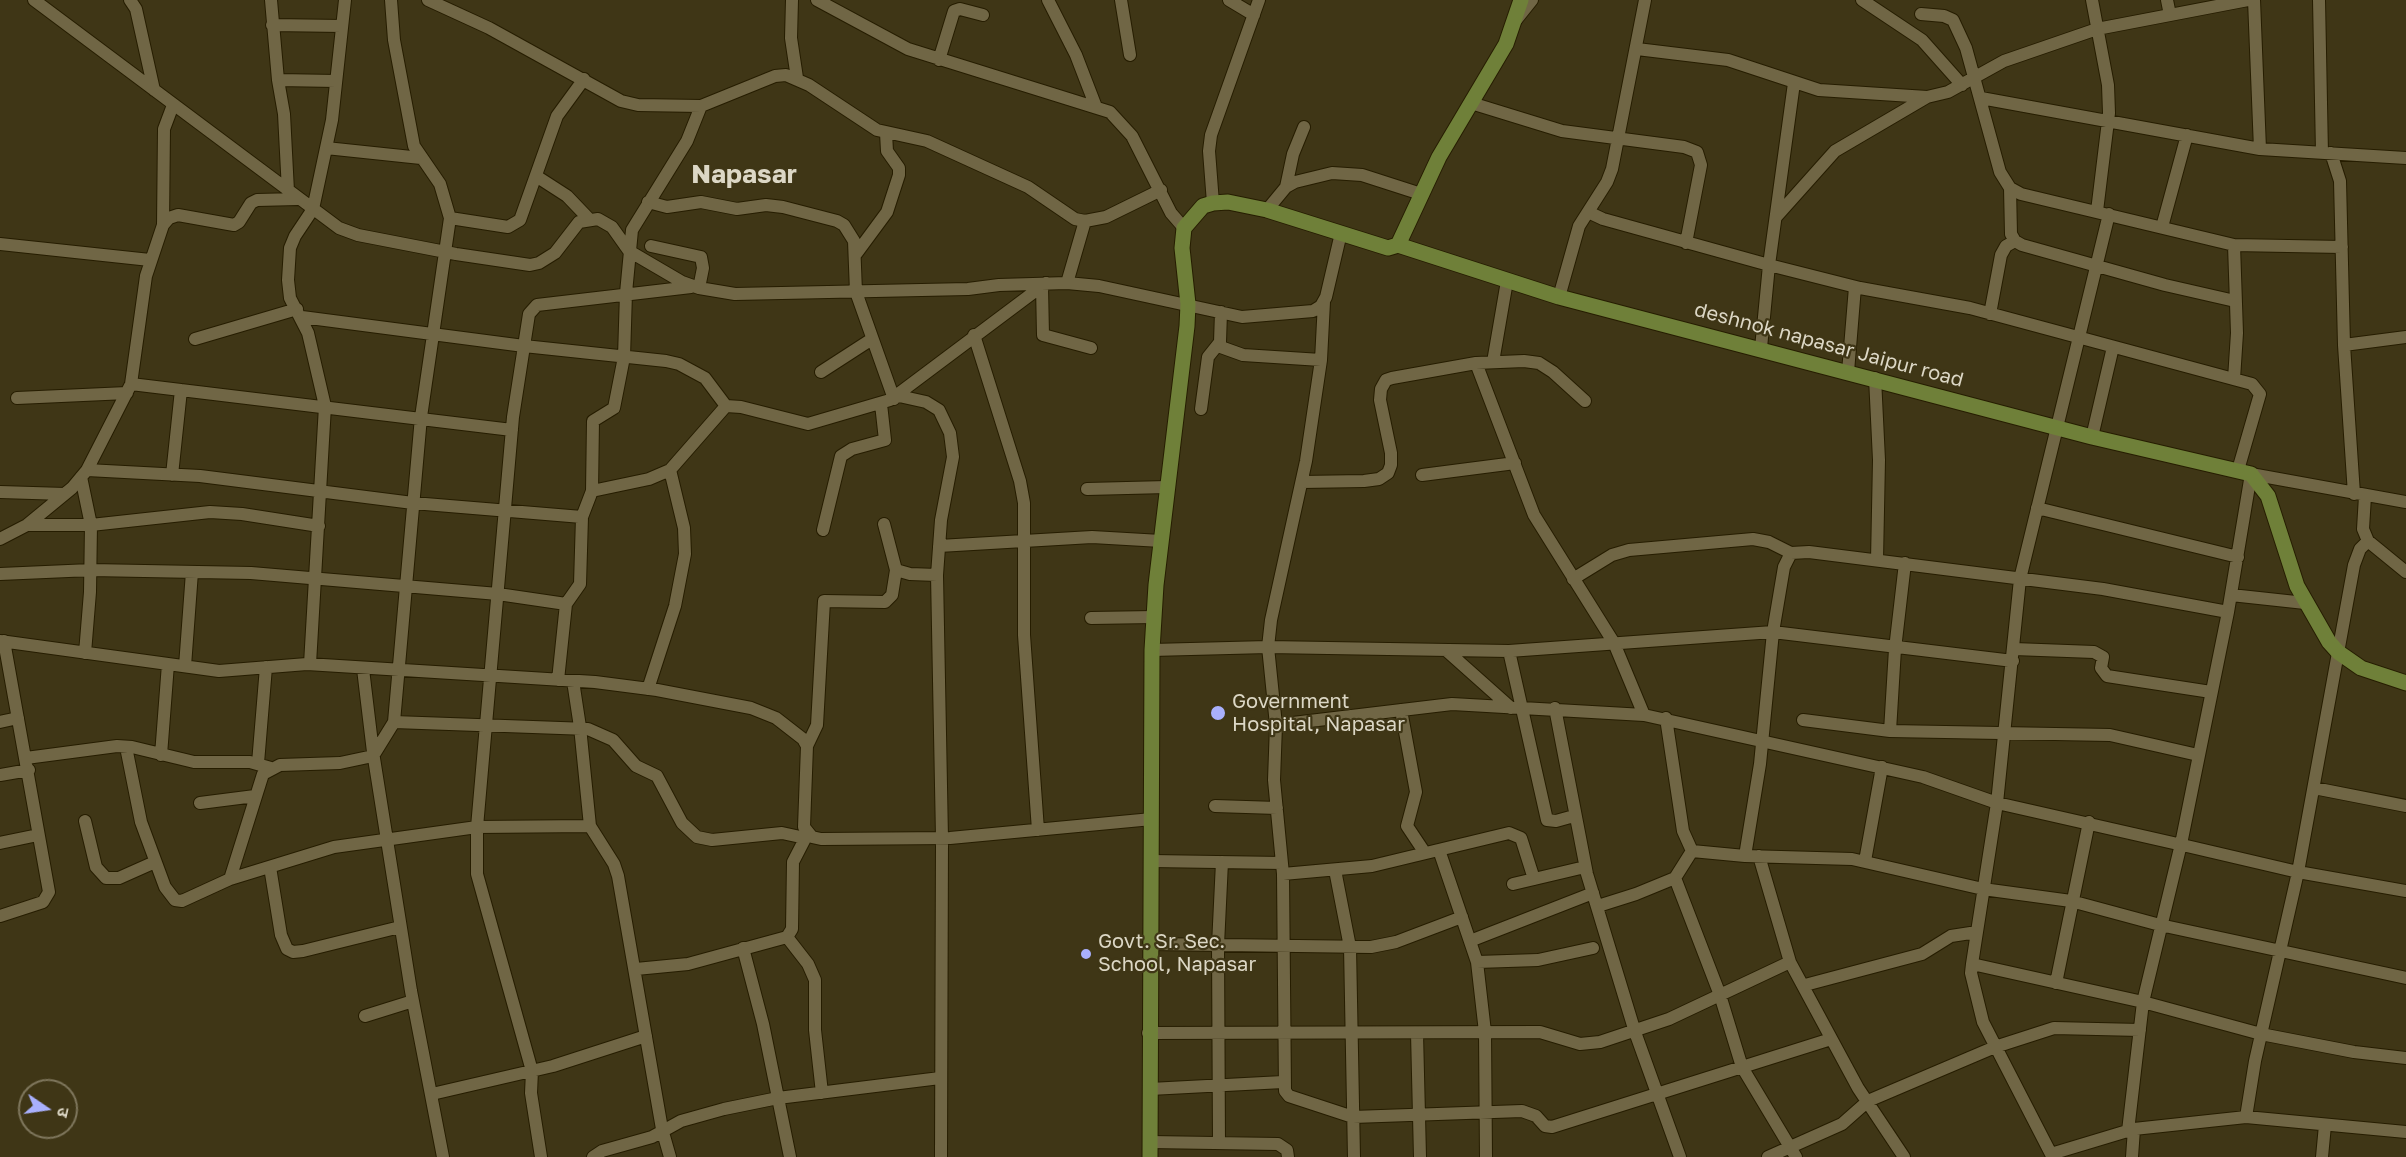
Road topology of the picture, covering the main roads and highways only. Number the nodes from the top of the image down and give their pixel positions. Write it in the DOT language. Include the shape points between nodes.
graph roads {
  1 [pos="1521,0"];
  2 [pos="1398,245"];
  3 [pos="2406,682"];
  4 [pos="1150,1149"];
  1 -- 2 [label="main road" via="1506,44 1439,157"];
  2 -- 3 [label="main road, deshnok napasar Jaipur road" via="1559,297 2092,437 2244,472 2268,496 2305,603 2338,652 2374,674"];
  2 -- 4 [label="main road, deshnok napasar Jaipur road" via="1388,248 1268,210 1228,202 1213,202 1195,213 1184,228 1182,248 1188,304 1185,355 1167,487 1152,650"];
}
